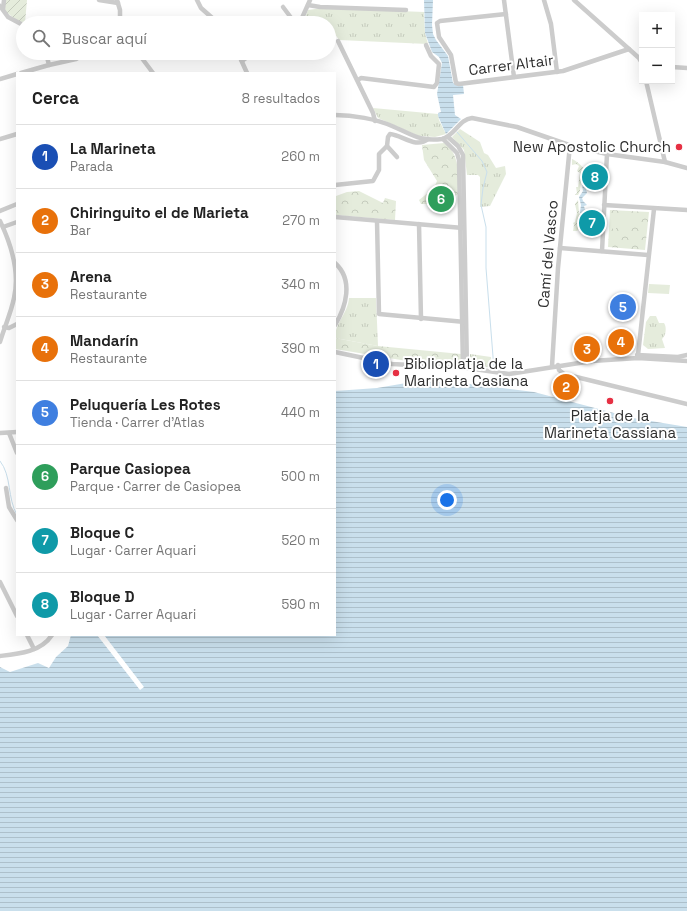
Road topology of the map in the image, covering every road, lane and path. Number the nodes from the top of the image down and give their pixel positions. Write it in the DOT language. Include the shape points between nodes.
graph roads {
  1 [pos="4,0"];
  2 [pos="99,0"];
  3 [pos="197,0"];
  4 [pos="504,0"];
  5 [pos="544,0"];
  6 [pos="574,0"];
  7 [pos="117,1"];
  8 [pos="309,2"];
  9 [pos="0,6"];
  10 [pos="283,7"];
  11 [pos="3,10"];
  12 [pos="406,10"];
  13 [pos="506,14"];
  14 [pos="120,16"];
  15 [pos="210,16"];
  16 [pos="290,16"];
  17 [pos="300,16"];
  18 [pos="16,21"];
  19 [pos="338,41"];
  20 [pos="426,45"];
  21 [pos="629,49"];
  22 [pos="639,57"];
  23 [pos="48,60"];
  24 [pos="72,60"];
  25 [pos="143,60"];
  26 [pos="242,61"];
  27 [pos="49,65"];
  28 [pos="675,67"];
  29 [pos="687,68"];
  30 [pos="24,72"];
  31 [pos="151,72"];
  32 [pos="247,72"];
  33 [pos="557,72"];
  34 [pos="16,74"];
  35 [pos="514,77"];
  36 [pos="0,79"];
  37 [pos="358,80"];
  38 [pos="647,84"];
  39 [pos="336,114"];
  40 [pos="375,121"];
  41 [pos="16,134"];
  42 [pos="447,137"];
  43 [pos="0,139"];
  44 [pos="428,139"];
  45 [pos="570,145"];
  46 [pos="387,146"];
  47 [pos="607,154"];
  48 [pos="397,157"];
  49 [pos="665,162"];
  50 [pos="687,168"];
  51 [pos="336,185"];
  52 [pos="16,204"];
  53 [pos="604,205"];
  54 [pos="654,209"];
  55 [pos="687,210"];
  56 [pos="0,211"];
  57 [pos="336,217"];
  58 [pos="0,221"];
  59 [pos="377,221"];
  60 [pos="16,222"];
  61 [pos="419,224"];
  62 [pos="3,227"];
  63 [pos="463,228"];
  64 [pos="560,248"];
  65 [pos="602,251"];
  66 [pos="648,255"];
  67 [pos="336,264"];
  68 [pos="16,272"];
  69 [pos="421,319"];
  70 [pos="464,322"];
  71 [pos="336,323"];
  72 [pos="16,324"];
  73 [pos="4,327"];
  74 [pos="0,342"];
  75 [pos="336,352"];
  76 [pos="638,354"];
  77 [pos="687,355"];
  78 [pos="616,359"];
  79 [pos="687,361"];
  80 [pos="558,365"];
  81 [pos="552,366"];
  82 [pos="465,368"];
  83 [pos="687,404"];
  84 [pos="16,432"];
  85 [pos="0,433"];
  86 [pos="9,433"];
  87 [pos="16,450"];
  88 [pos="6,488"];
  89 [pos="16,518"];
  90 [pos="0,582"];
  91 [pos="16,614"];
  92 [pos="28,636"];
  93 [pos="51,636"];
  94 [pos="34,649"];
  95 [pos="0,656"];
  1 -- 11 [label="street"];
  2 -- 7 [label="street"];
  3 -- 15 [label="street"];
  4 -- 13 [label="street"];
  5 -- 33 [label="street" via="551,24"];
  6 -- 21 [label="street"];
  7 -- 14 [label="street"];
  8 -- 12 [label="street" via="320,7"];
  8 -- 17 [label="street"];
  9 -- 11 [label="street"];
  10 -- 16 [label="street"];
  11 -- 18 [label="street" via="8,17"];
  13 -- 35 [label="street"];
  13 -- 35 [label="street, Carrer Altair" via="440,21 437,23 437,30 439,38 451,54 456,83"];
  19 -- 37 [label="street"];
  20 -- 37 [label="street" via="430,54 440,64 434,87 361,78"];
  21 -- 22 [label="street"];
  21 -- 33 [label="street, Carrer Altair"];
  23 -- 27 [label="street"];
  24 -- 27 [label="street"];
  25 -- 31 [label="street"];
  26 -- 32 [label="street"];
  27 -- 30 [label="street"];
  28 -- 29 [label="street"];
  33 -- 35 [label="street, Carrer Altair"];
  34 -- 36 [label="street"];
  37 -- 40 [label="street"];
  38 -- 49 [label="street"];
  39 -- 40 [label="street"];
  40 -- 44 [label="street" via="393,126 414,137"];
  41 -- 43 [label="street"];
  42 -- 44 [label="street"];
  42 -- 45 [label="street" via="470,118 517,127"];
  42 -- 63 [label="street" via="459,156"];
  44 -- 46 [label="street" via="425,142 413,142 390,134"];
  45 -- 47 [label="street"];
  45 -- 64 [label="street, Camí del Vasco"];
  46 -- 48 [label="street"];
  46 -- 51 [label="street" via="379,154 380,170 373,181"];
  47 -- 49 [label="street"];
  47 -- 53 [label="street"];
  49 -- 50 [label="street"];
  52 -- 56 [label="street"];
  53 -- 54 [label="street"];
  53 -- 65 [label="street"];
  54 -- 55 [label="street"];
  54 -- 66 [label="street"];
  57 -- 59 [label="street"];
  58 -- 62 [label="street"];
  59 -- 61 [label="street"];
  59 -- 69 [label="street" via="379,314"];
  60 -- 62 [label="street"];
  61 -- 63 [label="street"];
  61 -- 69 [label="street"];
  62 -- 68 [label="street" via="12,250"];
  63 -- 70 [label="street"];
  64 -- 65 [label="street"];
  64 -- 81 [label="street, Camí del Vasco"];
  65 -- 66 [label="street"];
  66 -- 76 [label="street"];
  67 -- 71 [label="street" via="342,272 346,293 345,306"];
  68 -- 73 [label="street" via="14,298"];
  69 -- 70 [label="street"];
  70 -- 82 [label="street"];
  72 -- 73 [label="street"];
  73 -- 74 [label="street"];
  75 -- 82 [label="street" via="387,363"];
  76 -- 77 [label="street" via="678,357"];
  76 -- 78 [label="street"];
  78 -- 79 [label="street"];
  78 -- 80 [label="street"];
  80 -- 81 [label="street"];
  80 -- 83 [label="street" via="564,374"];
  81 -- 82 [label="street" via="513,374"];
  84 -- 86 [label="street"];
  85 -- 86 [label="street"];
  86 -- 87 [label="street"];
  88 -- 89 [label="street" via="9,507"];
  90 -- 91 [label="street"];
  92 -- 94 [label="street"];
  93 -- 94 [label="street" via="46,643"];
  94 -- 95 [label="street"];
}
